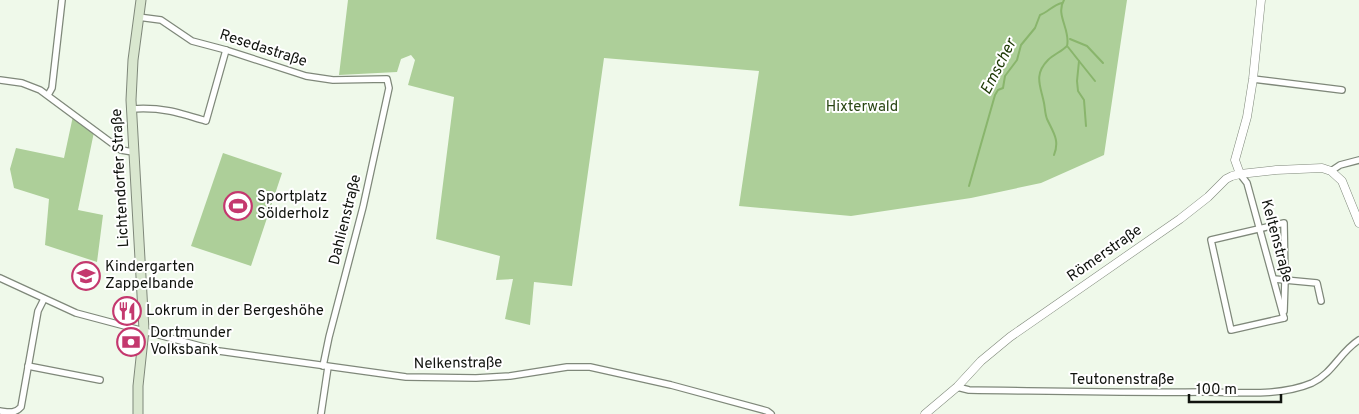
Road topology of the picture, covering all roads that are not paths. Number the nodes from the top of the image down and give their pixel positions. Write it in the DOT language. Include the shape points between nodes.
graph roads {
  1 [pos="62,0"];
  2 [pos="141,0"];
  3 [pos="1261,0"];
  4 [pos="138,18"];
  5 [pos="226,50"];
  6 [pos="387,79"];
  7 [pos="1253,79"];
  8 [pos="0,80"];
  9 [pos="1342,90"];
  10 [pos="48,95"];
  11 [pos="131,109"];
  12 [pos="133,152"];
  13 [pos="1359,160"];
  14 [pos="1331,171"];
  15 [pos="1240,174"];
  16 [pos="1359,223"];
  17 [pos="1260,228"];
  18 [pos="0,278"];
  19 [pos="1274,279"];
  20 [pos="1285,280"];
  21 [pos="44,299"];
  22 [pos="1321,301"];
  23 [pos="1284,318"];
  24 [pos="144,330"];
  25 [pos="1359,340"];
  26 [pos="28,366"];
  27 [pos="325,367"];
  28 [pos="100,380"];
  29 [pos="957,387"];
  30 [pos="0,411"];
  31 [pos="138,414"];
  32 [pos="321,414"];
  33 [pos="771,414"];
  34 [pos="925,414"];
  1 -- 10 [label="street" via="52,88"];
  2 -- 4 [label="main road, Lichtendorfer Straße"];
  3 -- 7 [label="street"];
  4 -- 5 [label="street, Resedastraße" via="161,20 192,41"];
  4 -- 11 [label="main road, Lichtendorfer Straße"];
  5 -- 6 [label="street, Resedastraße" via="310,77 347,81"];
  5 -- 11 [label="street" via="206,122 163,109"];
  6 -- 27 [label="street, Dahlienstraße" via="389,88 363,207 329,337"];
  7 -- 9 [label="street"];
  7 -- 15 [label="street" via="1247,117 1234,160"];
  8 -- 10 [label="street" via="28,85"];
  10 -- 12 [label="street" via="121,150"];
  11 -- 12 [label="main road, Lichtendorfer Straße"];
  12 -- 24 [label="main road, Lichtendorfer Straße"];
  13 -- 14 [label="street"];
  14 -- 15 [label="street, Römerstraße" via="1322,168"];
  14 -- 16 [label="street" via="1342,181"];
  15 -- 17 [label="street, Keltenstraße" via="1247,183"];
  15 -- 29 [label="street, Römerstraße" via="1226,179 1180,219 1010,337"];
  17 -- 19 [label="street, Keltenstraße"];
  17 -- 20 [label="street" via="1284,223"];
  17 -- 23 [label="street" via="1211,240 1231,330"];
  18 -- 21 [label="street, Nelkenstraße"];
  19 -- 20 [label="street"];
  19 -- 23 [label="street, Keltenstraße"];
  20 -- 22 [label="street" via="1317,283"];
  20 -- 23 [label="street"];
  21 -- 24 [label="street, Nelkenstraße" via="76,313"];
  21 -- 26 [label="street" via="38,311"];
  24 -- 27 [label="street, Nelkenstraße" via="213,350"];
  24 -- 31 [label="main road, Lichtendorfer Straße"];
  25 -- 29 [label="street, Teutonenstraße" via="1324,376 1303,386 1275,392 1158,393 969,390"];
  26 -- 28 [label="street"];
  26 -- 30 [label="street" via="21,407 13,412"];
  27 -- 32 [label="street, Dahlienstraße"];
  27 -- 33 [label="street, Nelkenstraße" via="406,377 476,378 590,367 671,385"];
  29 -- 34 [label="street, Römerstraße"];
}
